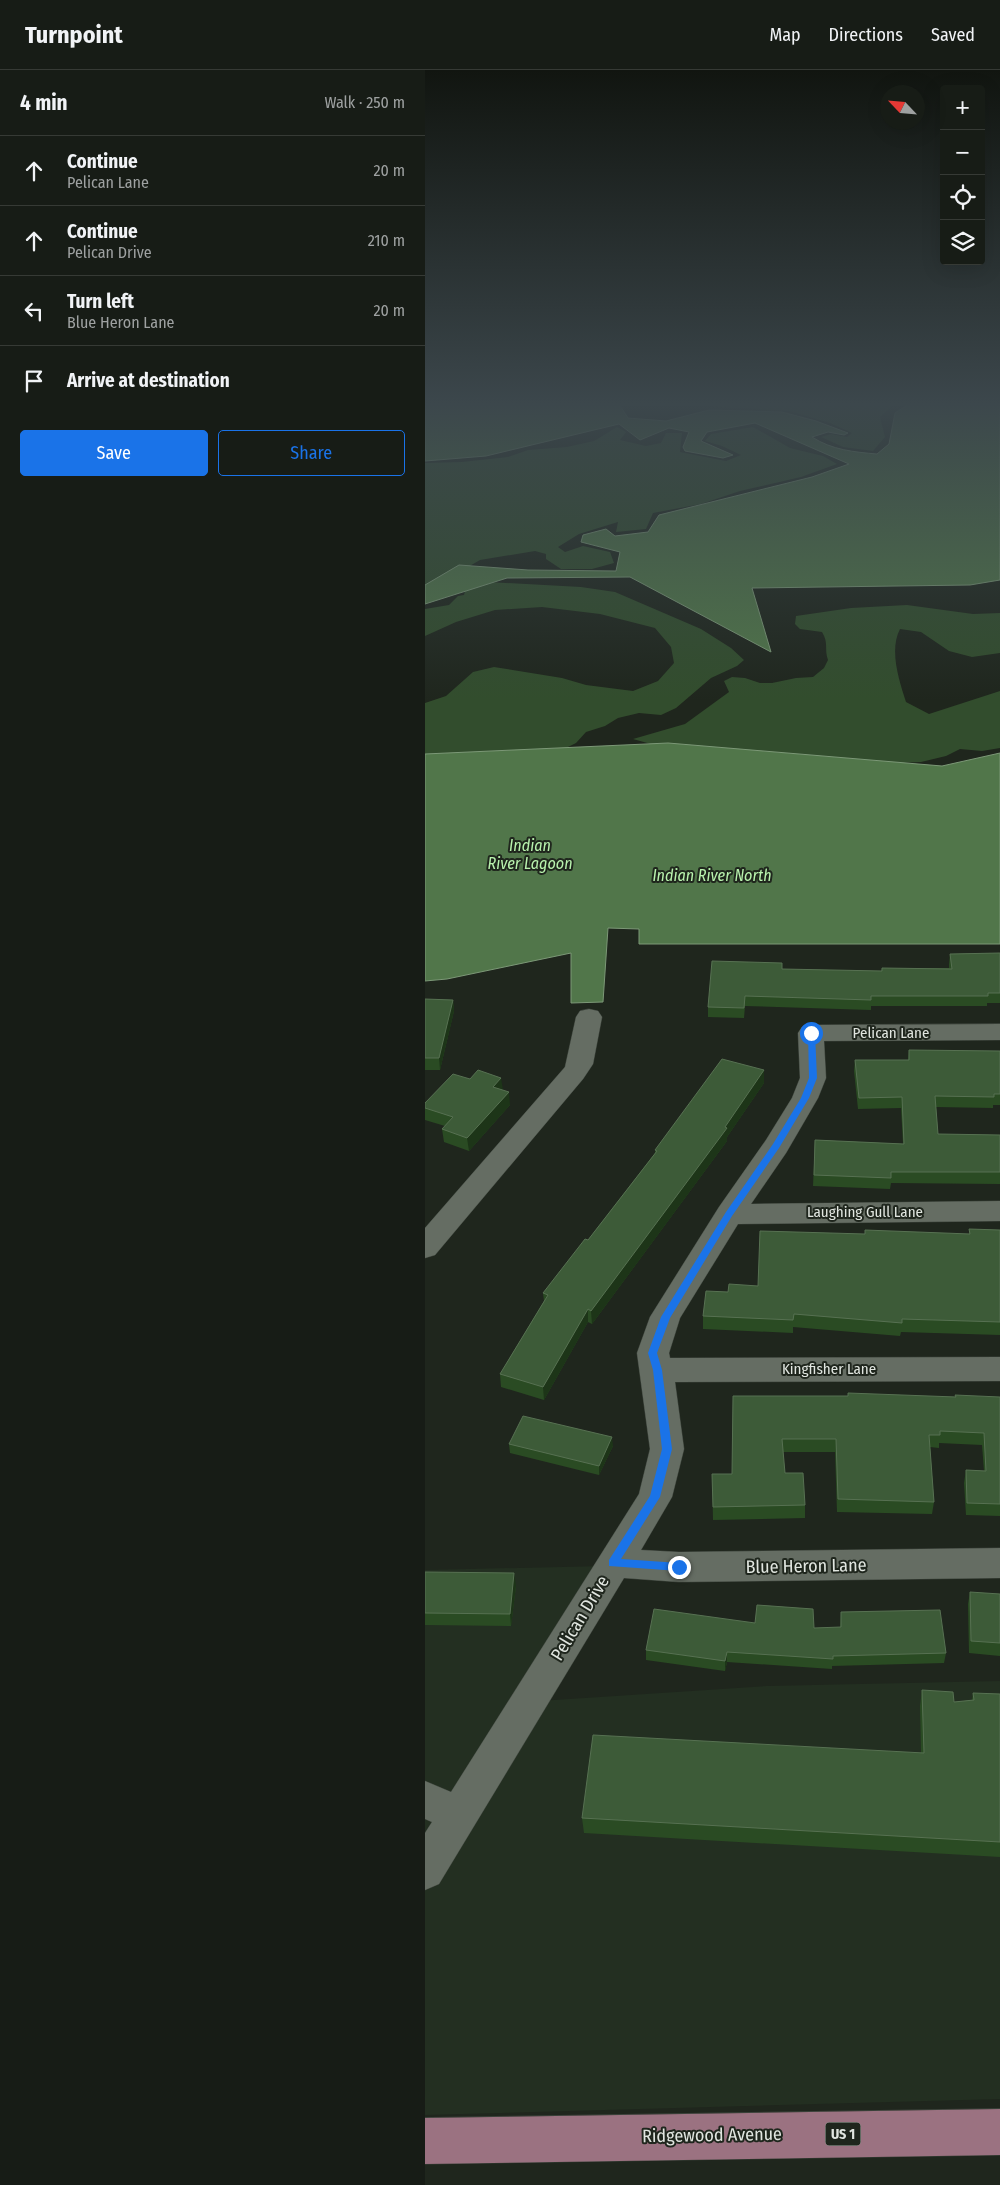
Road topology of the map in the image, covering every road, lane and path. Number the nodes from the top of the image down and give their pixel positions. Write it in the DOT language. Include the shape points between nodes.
graph roads {
  1 [pos="589,1017"];
  2 [pos="1000,1032"];
  3 [pos="812,1062"];
  4 [pos="1000,1211"];
  5 [pos="729,1214"];
  6 [pos="425,1248"];
  7 [pos="1000,1369"];
  8 [pos="657,1370"];
  9 [pos="613,1563"];
  10 [pos="1000,1563"];
  11 [pos="442,1807"];
  12 [pos="425,1870"];
  13 [pos="1000,2132"];
  14 [pos="425,2141"];
  1 -- 6 [label="street" via="580,1064 574,1073"];
  2 -- 3 [label="street, Pelican Lane" via="811,1033"];
  3 -- 5 [label="street, Pelican Drive" via="813,1078 805,1098"];
  4 -- 5 [label="street, Laughing Gull Lane"];
  5 -- 8 [label="street, Pelican Drive" via="665,1317 653,1353"];
  7 -- 8 [label="street, Kingfisher Lane"];
  8 -- 9 [label="street, Pelican Drive" via="667,1449 655,1497"];
  9 -- 10 [label="street, Blue Heron Lane" via="679,1567"];
  9 -- 11 [label="street, Pelican Drive"];
  11 -- 12 [label="street, Pelican Drive"];
  13 -- 14 [label="main road, Ridgewood Avenue / US 1"];
}
